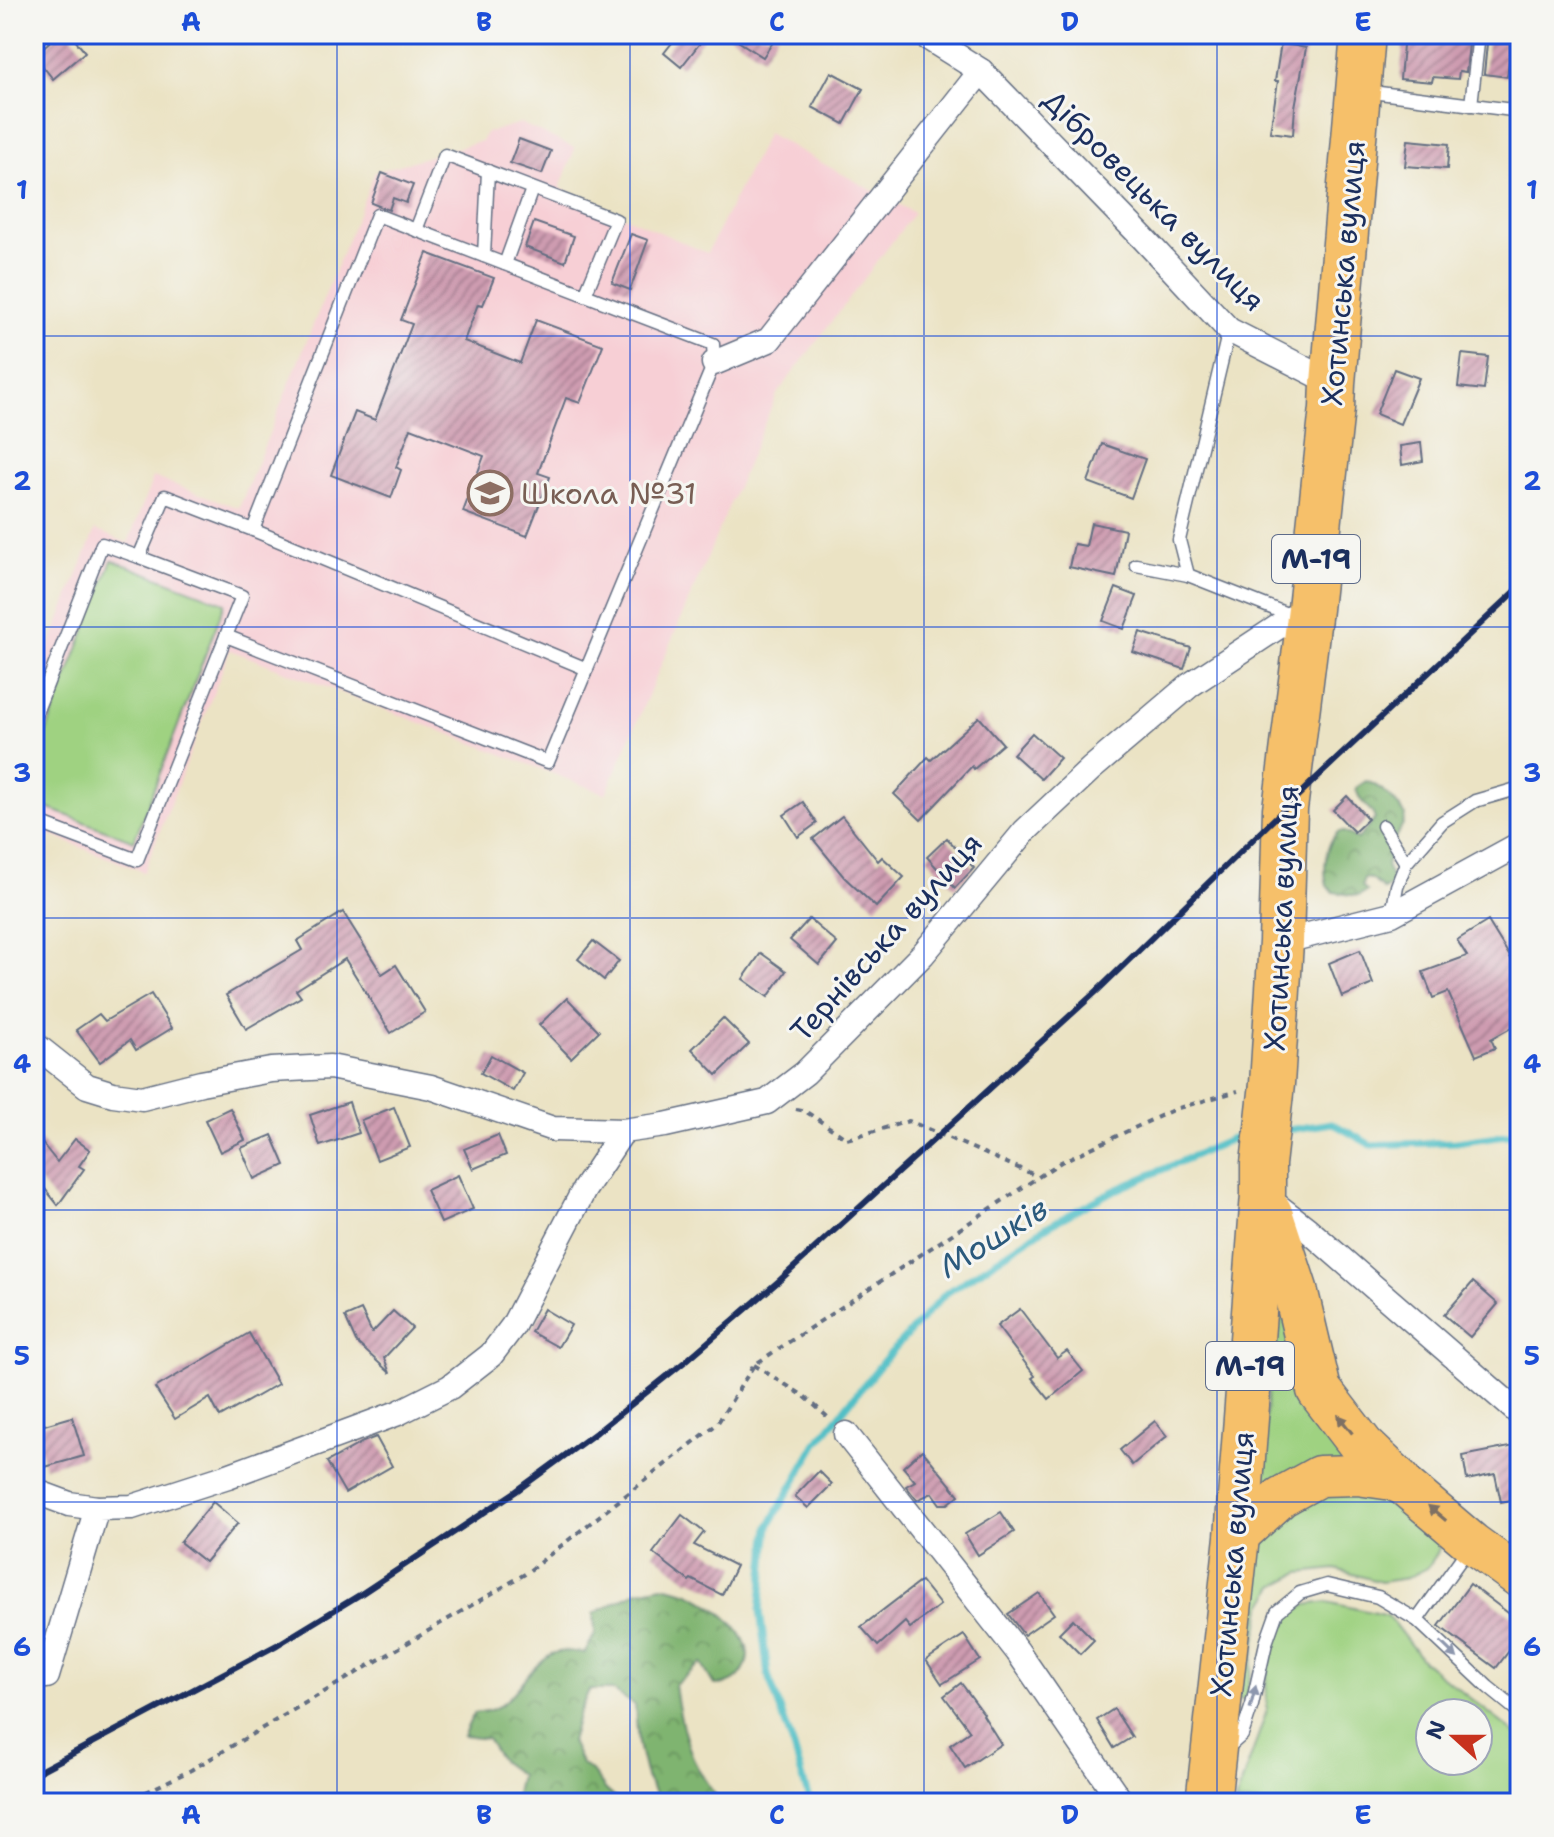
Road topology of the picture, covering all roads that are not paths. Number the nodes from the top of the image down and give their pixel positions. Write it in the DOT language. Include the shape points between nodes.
graph roads {
  1 [pos="922,34"];
  2 [pos="1363,34"];
  3 [pos="1479,34"];
  4 [pos="981,71"];
  5 [pos="1358,90"];
  6 [pos="1471,105"];
  7 [pos="1520,111"];
  8 [pos="488,171"];
  9 [pos="532,189"];
  10 [pos="416,230"];
  11 [pos="484,256"];
  12 [pos="505,264"];
  13 [pos="585,295"];
  14 [pos="1229,330"];
  15 [pos="714,363"];
  16 [pos="1333,383"];
  17 [pos="253,530"];
  18 [pos="139,557"];
  19 [pos="1136,565"];
  20 [pos="1188,575"];
  21 [pos="1302,613"];
  22 [pos="226,636"];
  23 [pos="587,669"];
  24 [pos="34,718"];
  25 [pos="1520,788"];
  26 [pos="34,821"];
  27 [pos="1383,826"];
  28 [pos="1520,844"];
  29 [pos="1406,863"];
  30 [pos="1392,914"];
  31 [pos="1281,942"];
  32 [pos="34,1044"];
  33 [pos="623,1131"];
  34 [pos="1263,1179"];
  35 [pos="1520,1414"];
  36 [pos="846,1434"];
  37 [pos="1399,1481"];
  38 [pos="34,1491"];
  39 [pos="97,1508"];
  40 [pos="1237,1537"];
  41 [pos="1472,1543"];
  42 [pos="1520,1578"];
  43 [pos="1417,1620"];
  44 [pos="47,1676"];
  45 [pos="1520,1713"];
  46 [pos="1213,1760"];
  47 [pos="1122,1803"];
  48 [pos="1208,1803"];
  1 -- 4 [label="street, Дібровецька вулиця"];
  2 -- 5 [label="highway, Хотинська вулиця / М-19"];
  3 -- 6 [label="lane"];
  4 -- 14 [label="street, Дібровецька вулиця"];
  4 -- 15 [label="street" via="769,340"];
  5 -- 6 [label="lane"];
  5 -- 16 [label="highway, Хотинська вулиця / М-19"];
  6 -- 7 [label="lane"];
  8 -- 9 [label="lane"];
  8 -- 10 [label="lane" via="445,155"];
  8 -- 11 [label="lane"];
  9 -- 12 [label="lane"];
  9 -- 13 [label="lane" via="616,220"];
  10 -- 11 [label="lane"];
  10 -- 17 [label="lane" via="377,215"];
  11 -- 12 [label="lane"];
  12 -- 13 [label="lane"];
  13 -- 15 [label="lane" via="713,344"];
  14 -- 16 [label="street, Дібровецька вулиця"];
  14 -- 20 [label="lane" via="1179,540"];
  15 -- 23 [label="lane"];
  16 -- 21 [label="highway, Хотинська вулиця / М-19"];
  17 -- 18 [label="lane" via="165,496"];
  17 -- 23 [label="lane"];
  18 -- 22 [label="lane" via="242,596"];
  18 -- 24 [label="lane" via="102,544"];
  19 -- 20 [label="lane"];
  20 -- 21 [label="lane"];
  21 -- 31 [label="highway, Хотинська вулиця / М-19" via="1285,809"];
  21 -- 33 [label="street, Тернівська вулиця" via="1190,685 1091,769 1025,831 923,954 805,1073 767,1102"];
  22 -- 23 [label="lane" via="548,762"];
  22 -- 26 [label="lane" via="137,860"];
  25 -- 29 [label="lane" via="1475,801 1442,822"];
  27 -- 29 [label="lane"];
  28 -- 30 [label="street"];
  29 -- 30 [label="lane"];
  30 -- 31 [label="street"];
  31 -- 34 [label="highway, Хотинська вулиця / М-19" via="1258,1087"];
  32 -- 33 [label="street, Тернівська вулиця" via="87,1086 113,1094 142,1098 271,1070 330,1067 431,1087 553,1129"];
  33 -- 39 [label="street" via="584,1190 513,1326 491,1355 450,1387 398,1413 228,1476 132,1507"];
  34 -- 35 [label="street" via="1307,1229"];
  37 -- 34 [label="highway, one-way" via="1362,1446 1319,1390"];
  34 -- 40 [label="highway, Хотинська вулиця / М-19"];
  36 -- 47 [label="street" via="1018,1652"];
  37 -- 40 [label="main road" via="1319,1476 1281,1497"];
  41 -- 37 [label="main road, one-way"];
  38 -- 39 [label="street"];
  39 -- 44 [label="street"];
  40 -- 46 [label="highway, Хотинська вулиця / М-19"];
  41 -- 42 [label="main road"];
  41 -- 43 [label="lane"];
  43 -- 45 [label="lane, one-way"];
  46 -- 43 [label="lane, one-way" via="1242,1735 1277,1612 1300,1593 1327,1585 1378,1597"];
  46 -- 48 [label="highway, Хотинська вулиця / М-19"];
}
